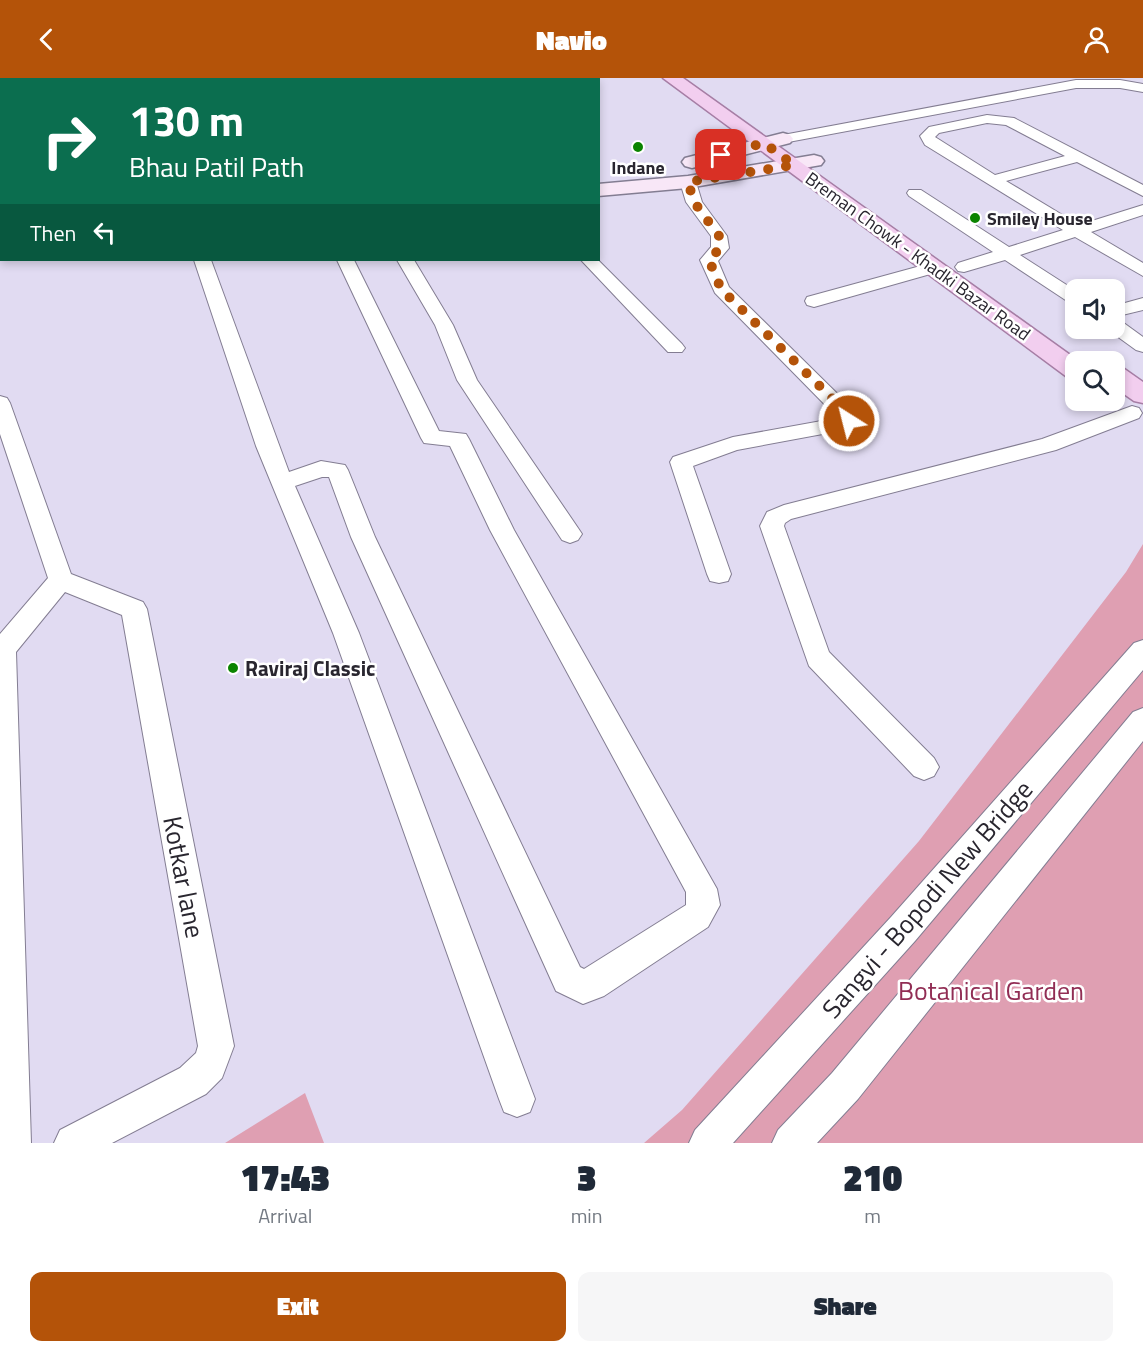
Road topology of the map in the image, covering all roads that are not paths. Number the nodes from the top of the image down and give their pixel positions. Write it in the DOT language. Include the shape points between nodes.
graph roads {
  1 [pos="672,78"];
  2 [pos="696,78"];
  3 [pos="1143,88"];
  4 [pos="773,141"];
  5 [pos="1080,157"];
  6 [pos="804,163"];
  7 [pos="600,175"];
  8 [pos="993,180"];
  9 [pos="688,182"];
  10 [pos="600,190"];
  11 [pos="1143,191"];
  12 [pos="915,193"];
  13 [pos="1143,210"];
  14 [pos="1078,231"];
  15 [pos="1007,254"];
  16 [pos="202,261"];
  17 [pos="345,261"];
  18 [pos="406,261"];
  19 [pos="590,261"];
  20 [pos="935,267"];
  21 [pos="964,267"];
  22 [pos="1143,271"];
  23 [pos="1065,292"];
  24 [pos="814,301"];
  25 [pos="1143,304"];
  26 [pos="1125,309"];
  27 [pos="1125,334"];
  28 [pos="1143,346"];
  29 [pos="675,348"];
  30 [pos="1081,351"];
  31 [pos="1065,363"];
  32 [pos="1125,391"];
  33 [pos="0,403"];
  34 [pos="1135,407"];
  35 [pos="282,482"];
  36 [pos="570,534"];
  37 [pos="719,574"];
  38 [pos="61,580"];
  39 [pos="1143,651"];
  40 [pos="1143,720"];
  41 [pos="924,767"];
  42 [pos="517,1099"];
  43 [pos="12,1143"];
  44 [pos="73,1143"];
  45 [pos="708,1143"];
  46 [pos="791,1143"];
  1 -- 4 [label="main road, Breman Chowk - Khadki Bazar Road"];
  2 -- 4 [label="main road, Breman Chowk - Khadki Bazar Road"];
  3 -- 4 [label="street" via="1076,84"];
  4 -- 6 [label="main road, Breman Chowk - Khadki Bazar Road"];
  4 -- 7 [label="main road" via="678,166"];
  5 -- 8 [label="street"];
  5 -- 8 [label="street" via="1002,119 934,130 927,136 930,142"];
  5 -- 11 [label="street"];
  6 -- 9 [label="main road"];
  6 -- 20 [label="main road, Breman Chowk - Khadki Bazar Road"];
  6 -- 21 [label="main road, Breman Chowk - Khadki Bazar Road"];
  8 -- 14 [label="street"];
  9 -- 10 [label="main road"];
  9 -- 37 [label="street" via="694,202 719,236 720,248 709,260 721,289 850,417 847,423 733,444 681,462"];
  12 -- 15 [label="street"];
  13 -- 14 [label="street"];
  14 -- 15 [label="street"];
  14 -- 22 [label="street"];
  15 -- 21 [label="street"];
  15 -- 23 [label="street"];
  16 -- 35 [label="street"];
  17 -- 35 [label="street" via="432,438 458,439 502,530 701,889 704,905 697,916 592,984 583,987 568,979 368,548 337,470 321,469"];
  18 -- 36 [label="street" via="444,325 467,380"];
  19 -- 29 [label="street"];
  20 -- 24 [label="street"];
  20 -- 31 [label="main road, Breman Chowk - Khadki Bazar Road"];
  21 -- 30 [label="main road, Breman Chowk - Khadki Bazar Road"];
  25 -- 26 [label="street"];
  27 -- 28 [label="street"];
  32 -- 34 [label="main road"];
  33 -- 38 [label="street"];
  34 -- 41 [label="street" via="1048,445 775,518 772,526 818,658"];
  35 -- 42 [label="street" via="346,633"];
  38 -- 43 [label="street" via="3,649"];
  38 -- 44 [label="street, Kotkar lane" via="134,609 216,1046 209,1065 194,1081"];
  39 -- 45 [label="street, Sangvi - Bopodi New Bridge" via="903,929"];
  40 -- 46 [label="street" via="845,1086"];
}
